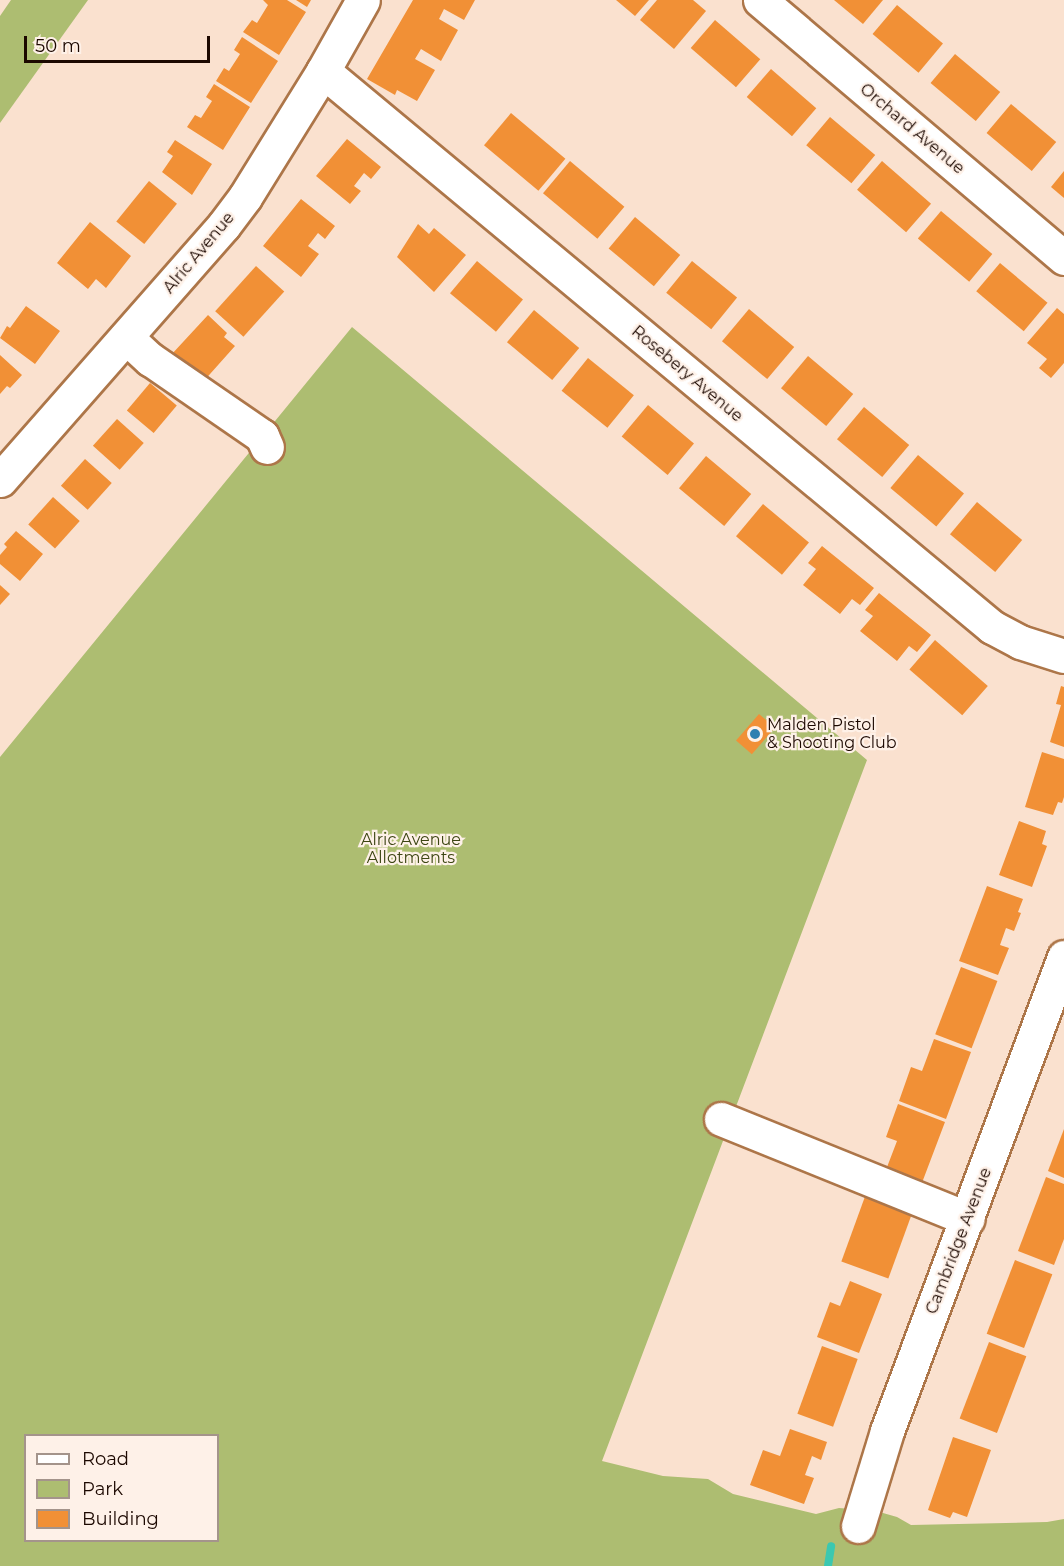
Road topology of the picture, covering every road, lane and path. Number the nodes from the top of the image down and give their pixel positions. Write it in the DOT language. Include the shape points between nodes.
graph roads {
  1 [pos="363,0"];
  2 [pos="760,0"];
  3 [pos="323,71"];
  4 [pos="1064,258"];
  5 [pos="126,337"];
  6 [pos="267,447"];
  7 [pos="0,480"];
  8 [pos="1064,656"];
  9 [pos="1064,957"];
  10 [pos="722,1119"];
  11 [pos="968,1219"];
  12 [pos="858,1526"];
  1 -- 3 [label="street, Alric Avenue"];
  2 -- 4 [label="street, Orchard Avenue"];
  3 -- 5 [label="street, Alric Avenue" via="231,216"];
  3 -- 8 [label="street, Rosebery Avenue" via="992,627 1020,642"];
  5 -- 6 [label="street" via="150,359 262,436"];
  5 -- 7 [label="street, Alric Avenue"];
  9 -- 11 [label="street, Cambridge Avenue"];
  10 -- 11 [label="street"];
  11 -- 12 [label="street, Cambridge Avenue" via="887,1431"];
}
